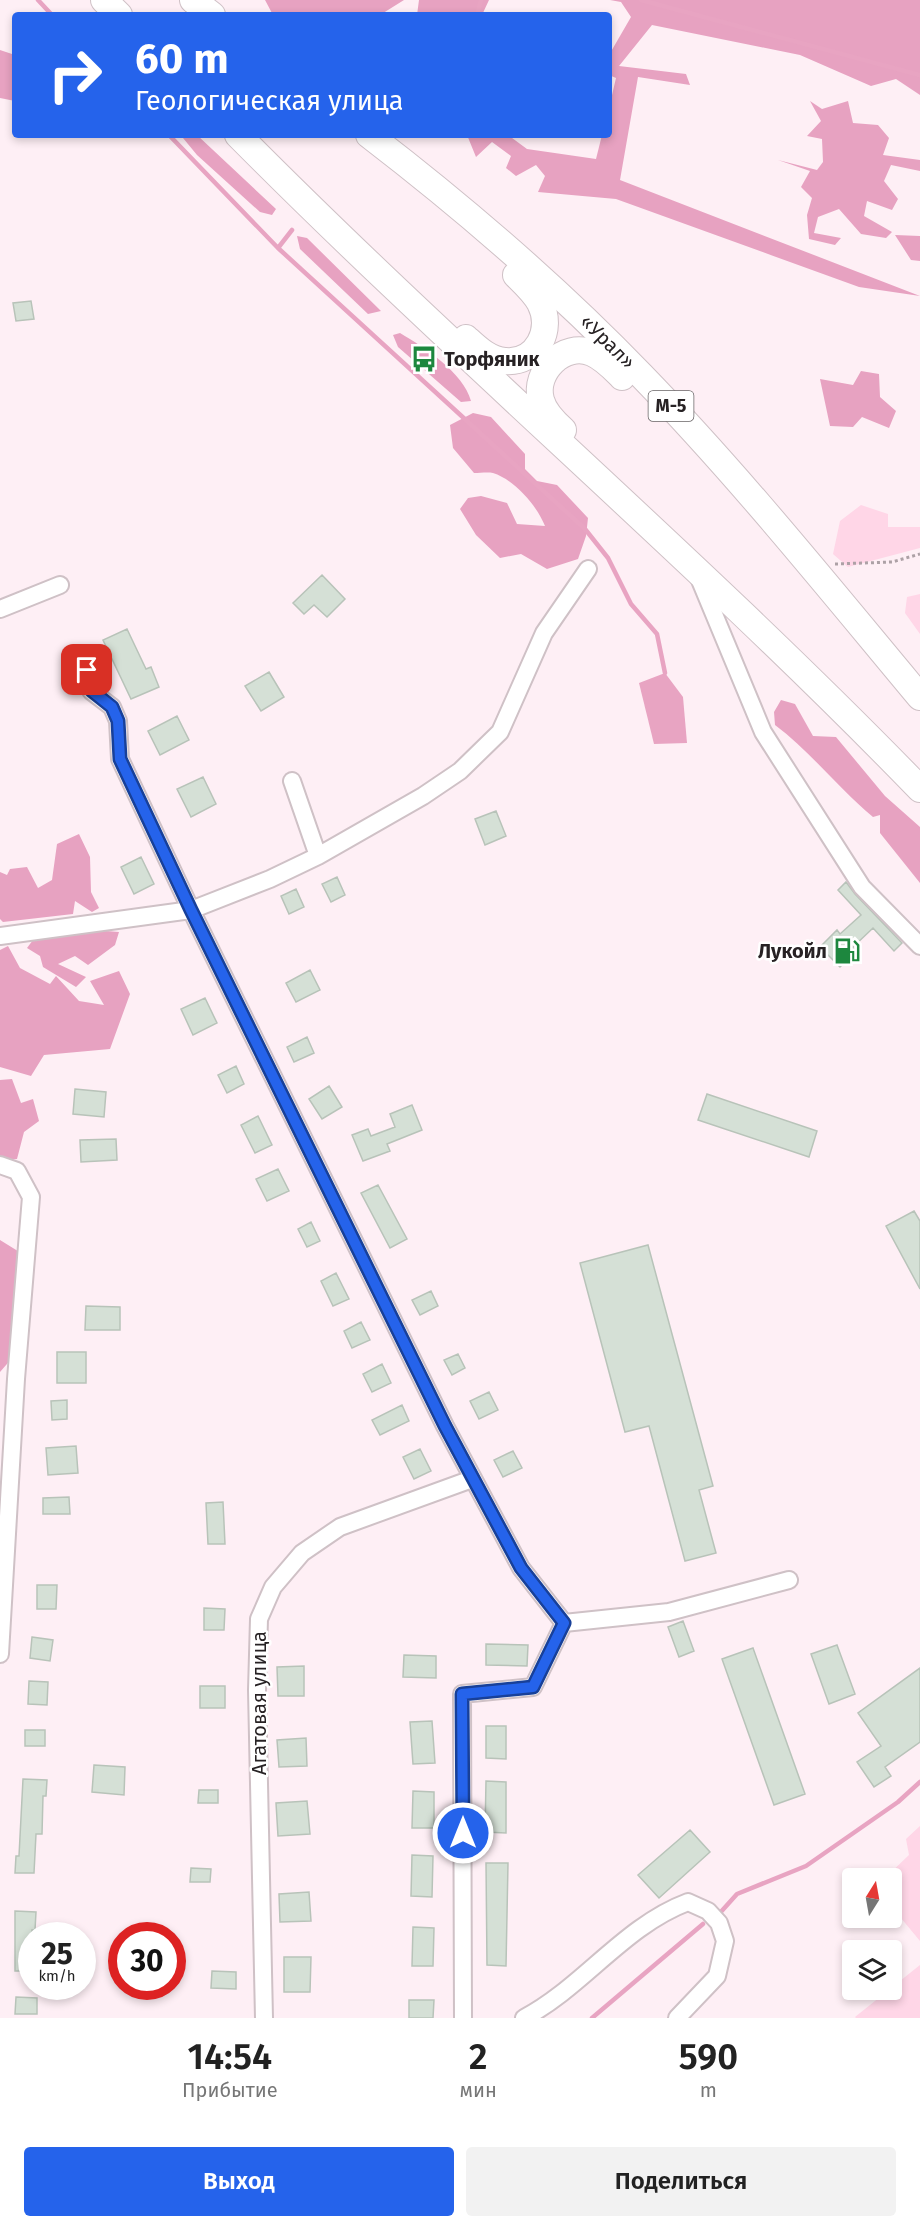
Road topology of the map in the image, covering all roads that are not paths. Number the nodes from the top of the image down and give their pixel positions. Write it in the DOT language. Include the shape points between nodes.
graph roads {
  1 [pos="104,0"];
  2 [pos="193,0"];
  3 [pos="116,12"];
  4 [pos="208,12"];
  5 [pos="241,138"];
  6 [pos="376,141"];
  7 [pos="449,200"];
  8 [pos="361,258"];
  9 [pos="700,437"];
  10 [pos="636,515"];
  11 [pos="694,567"];
  12 [pos="588,569"];
  13 [pos="60,585"];
  14 [pos="0,609"];
  15 [pos="87,670"];
  16 [pos="920,697"];
  17 [pos="292,781"];
  18 [pos="920,789"];
  19 [pos="318,856"];
  20 [pos="191,910"];
  21 [pos="0,936"];
  22 [pos="920,946"];
  23 [pos="0,1165"];
  24 [pos="8,1378"];
  25 [pos="472,1479"];
  26 [pos="3,1550"];
  27 [pos="789,1580"];
  28 [pos="564,1623"];
  29 [pos="0,1654"];
  30 [pos="264,2018"];
  31 [pos="463,2018"];
  32 [pos="524,2018"];
  33 [pos="676,2018"];
  1 -- 3 [label="highway"];
  2 -- 4 [label="highway"];
  5 -- 8 [label="highway"];
  6 -- 7 [label="highway, «Урал» / М-5"];
  7 -- 8 [label="highway" via="469,233 540,303 545,318 544,338 521,359 507,361 482,352 410,289"];
  7 -- 9 [label="highway, «Урал» / М-5" via="567,302"];
  8 -- 10 [label="highway"];
  9 -- 10 [label="highway" via="591,352 575,350 549,366 539,387 541,402 552,420 601,468"];
  9 -- 16 [label="highway, «Урал» / М-5"];
  10 -- 11 [label="highway"];
  11 -- 18 [label="highway"];
  11 -- 22 [label="street" via="763,732 862,887"];
  12 -- 19 [label="street" via="544,633 500,732 460,771"];
  13 -- 14 [label="street"];
  15 -- 20 [label="street" via="92,691 112,707 118,721 120,759"];
  17 -- 19 [label="street"];
  19 -- 20 [label="street"];
  20 -- 21 [label="street"];
  20 -- 25 [label="street"];
  23 -- 24 [label="street" via="17,1172 31,1197"];
  24 -- 26 [label="street"];
  25 -- 28 [label="street" via="521,1568"];
  25 -- 30 [label="street, Агатовая улица" via="340,1527 302,1553 273,1587 259,1619"];
  26 -- 29 [label="street"];
  27 -- 28 [label="street" via="669,1612"];
  28 -- 31 [label="street" via="533,1687 462,1694"];
  32 -- 33 [label="street" via="550,2005 597,1962 666,1910 688,1902 708,1911 719,1923 725,1941 717,1976"];
}
